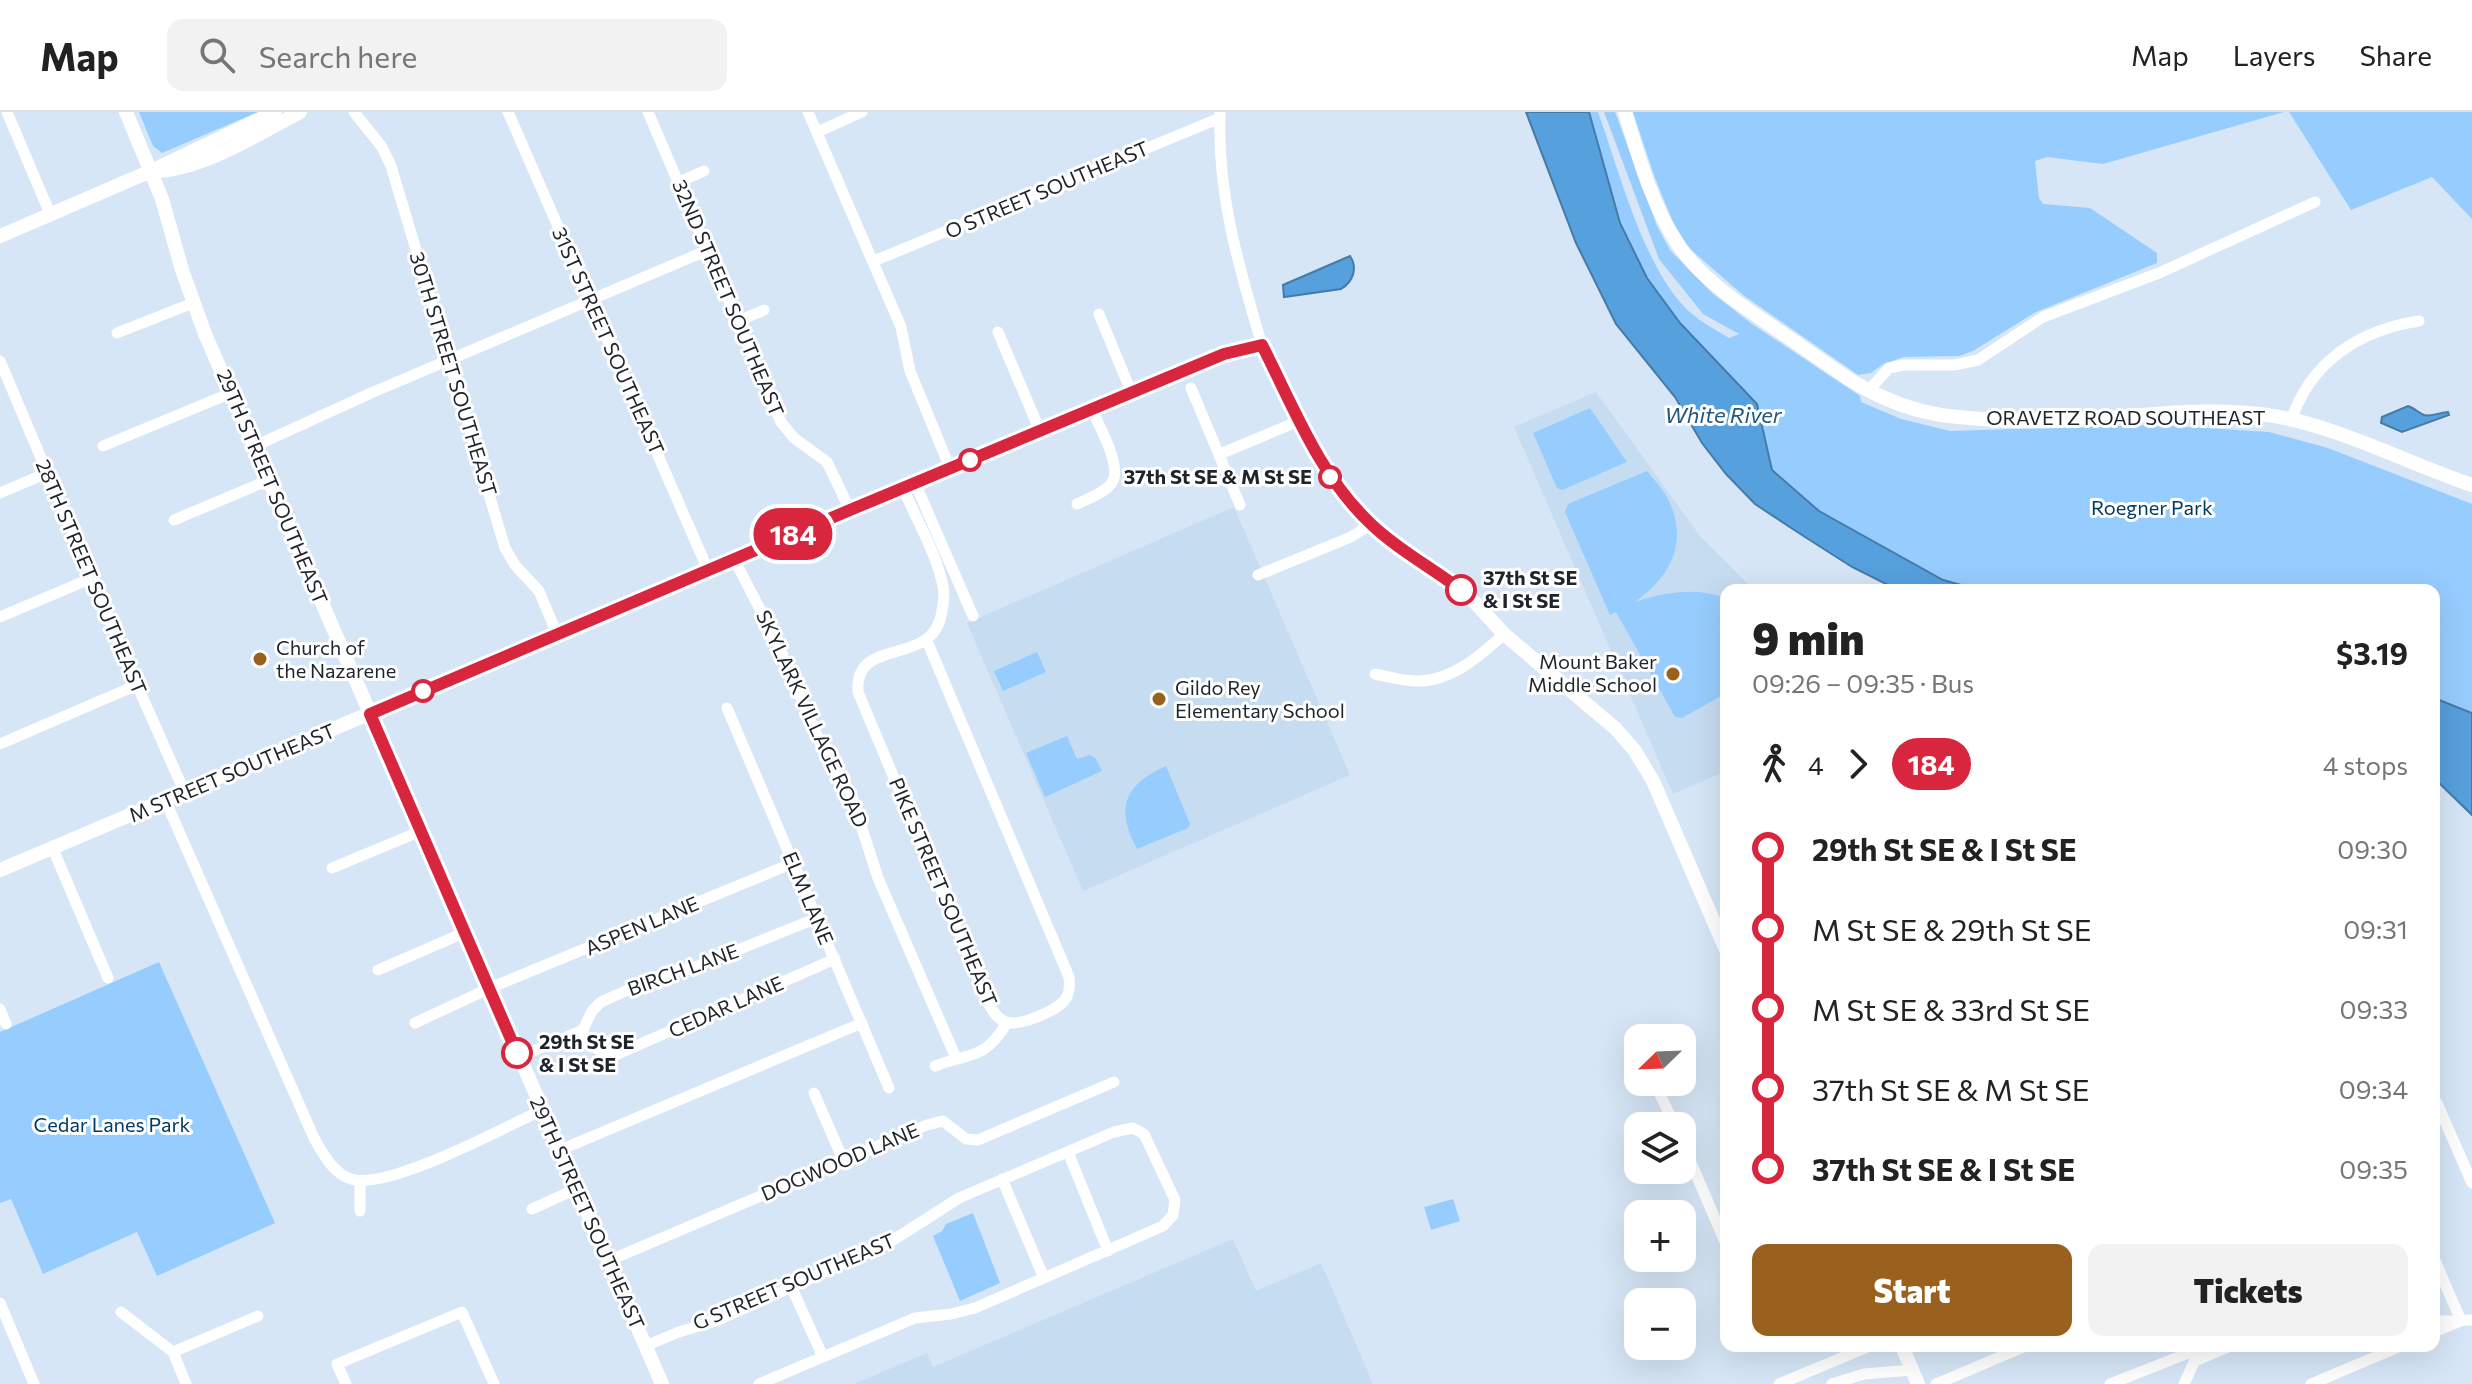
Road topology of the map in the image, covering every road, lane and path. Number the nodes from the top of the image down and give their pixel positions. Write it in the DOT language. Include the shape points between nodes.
graph roads {
  1 [pos="7,112"];
  2 [pos="126,112"];
  3 [pos="275,112"];
  4 [pos="300,112"];
  5 [pos="354,112"];
  6 [pos="508,112"];
  7 [pos="648,112"];
  8 [pos="808,112"];
  9 [pos="862,112"];
  10 [pos="1625,112"];
  11 [pos="1220,115"];
  12 [pos="817,132"];
  13 [pos="151,171"];
  14 [pos="704,171"];
  15 [pos="679,182"];
  16 [pos="2315,202"];
  17 [pos="51,216"];
  18 [pos="0,236"];
  19 [pos="708,250"];
  20 [pos="874,261"];
  21 [pos="589,300"];
  22 [pos="193,303"];
  23 [pos="764,310"];
  24 [pos="1099,314"];
  25 [pos="738,321"];
  26 [pos="2419,321"];
  27 [pos="998,332"];
  28 [pos="117,333"];
  29 [pos="1262,345"];
  30 [pos="448,361"];
  31 [pos="0,362"];
  32 [pos="1191,388"];
  33 [pos="1869,390"];
  34 [pos="231,393"];
  35 [pos="1132,394"];
  36 [pos="1092,410"];
  37 [pos="1299,421"];
  38 [pos="2291,421"];
  39 [pos="1040,431"];
  40 [pos="103,446"];
  41 [pos="255,446"];
  42 [pos="1220,454"];
  43 [pos="950,468"];
  44 [pos="47,473"];
  45 [pos="269,480"];
  46 [pos="2472,485"];
  47 [pos="909,486"];
  48 [pos="0,493"];
  49 [pos="1077,504"];
  50 [pos="1240,505"];
  51 [pos="850,510"];
  52 [pos="174,520"];
  53 [pos="1371,524"];
  54 [pos="734,559"];
  55 [pos="708,570"];
  56 [pos="1258,575"];
  57 [pos="92,578"];
  58 [pos="973,616"];
  59 [pos="0,617"];
  60 [pos="557,634"];
  61 [pos="1504,634"];
  62 [pos="927,641"];
  63 [pos="1375,674"];
  64 [pos="137,685"];
  65 [pos="727,708"];
  66 [pos="370,714"];
  67 [pos="0,744"];
  68 [pos="185,793"];
  69 [pos="166,802"];
  70 [pos="421,831"];
  71 [pos="53,849"];
  72 [pos="793,863"];
  73 [pos="332,868"];
  74 [pos="0,870"];
  75 [pos="817,918"];
  76 [pos="466,932"];
  77 [pos="1720,936"];
  78 [pos="835,959"];
  79 [pos="378,970"];
  80 [pos="108,978"];
  81 [pos="490,988"];
  82 [pos="0,1009"];
  83 [pos="415,1023"];
  84 [pos="862,1023"];
  85 [pos="1007,1023"];
  86 [pos="6,1024"];
  87 [pos="583,1030"];
  88 [pos="519,1057"];
  89 [pos="956,1058"];
  90 [pos="935,1066"];
  91 [pos="1114,1082"];
  92 [pos="889,1088"];
  93 [pos="814,1093"];
  94 [pos="542,1110"];
  95 [pos="2440,1113"];
  96 [pos="560,1150"];
  97 [pos="1068,1152"];
  98 [pos="844,1162"];
  99 [pos="1696,1174"];
  100 [pos="1002,1179"];
  101 [pos="360,1181"];
  102 [pos="2472,1183"];
  103 [pos="576,1189"];
  104 [pos="532,1209"];
  105 [pos="360,1211"];
  106 [pos="1720,1230"];
  107 [pos="1108,1251"];
  108 [pos="608,1261"];
  109 [pos="2440,1270"];
  110 [pos="1044,1278"];
  111 [pos="791,1286"];
  112 [pos="0,1303"];
  113 [pos="121,1312"];
  114 [pos="258,1316"];
  115 [pos="2466,1320"];
  116 [pos="2440,1321"];
  117 [pos="2440,1330"];
  118 [pos="645,1346"];
  119 [pos="173,1352"];
  120 [pos="1856,1352"];
  121 [pos="1904,1352"];
  122 [pos="2012,1352"];
  123 [pos="2189,1352"];
  124 [pos="2199,1352"];
  125 [pos="2217,1352"];
  126 [pos="2387,1352"];
  127 [pos="823,1357"];
  128 [pos="2195,1361"];
  129 [pos="1912,1370"];
  130 [pos="1960,1374"];
  131 [pos="34,1384"];
  132 [pos="186,1384"];
  133 [pos="346,1384"];
  134 [pos="494,1384"];
  135 [pos="662,1384"];
  136 [pos="759,1384"];
  137 [pos="1779,1384"];
  138 [pos="1832,1384"];
  139 [pos="1918,1384"];
  140 [pos="1936,1384"];
  141 [pos="1970,1384"];
  142 [pos="2110,1384"];
  143 [pos="2184,1384"];
  144 [pos="2311,1384"];
  1 -- 17 [label="street"];
  2 -- 13 [label="street, 29TH STREET SOUTHEAST"];
  3 -- 13 [label="street"];
  4 -- 13 [label="street" via="202,159 171,171"];
  5 -- 30 [label="street, 30TH STREET SOUTHEAST" via="391,166"];
  6 -- 21 [label="street, 31ST STREET SOUTHEAST"];
  7 -- 15 [label="street, 32ND STREET SOUTHEAST"];
  8 -- 12 [label="street"];
  9 -- 12 [label="street"];
  10 -- 33 [label="street, ORAVETZ ROAD SOUTHEAST" via="1659,208 1687,256 1729,295"];
  11 -- 20 [label="street, O STREET SOUTHEAST"];
  11 -- 29 [label="street" via="1225,209"];
  12 -- 20 [label="street"];
  13 -- 17 [label="street"];
  13 -- 22 [label="street, 29TH STREET SOUTHEAST"];
  14 -- 15 [label="street"];
  15 -- 19 [label="street, 32ND STREET SOUTHEAST"];
  16 -- 33 [label="street" via="2159,273 2043,317 1978,360 1889,368"];
  17 -- 18 [label="street"];
  19 -- 21 [label="street"];
  19 -- 25 [label="street, 32ND STREET SOUTHEAST"];
  20 -- 43 [label="street" via="905,339 910,371"];
  21 -- 30 [label="street"];
  21 -- 55 [label="street, 31ST STREET SOUTHEAST"];
  22 -- 28 [label="street"];
  22 -- 34 [label="street, 29TH STREET SOUTHEAST"];
  23 -- 25 [label="street"];
  24 -- 35 [label="street"];
  25 -- 51 [label="street, 32ND STREET SOUTHEAST" via="781,422 827,462"];
  26 -- 38 [label="street" via="2374,332 2333,356 2308,383"];
  27 -- 39 [label="street"];
  29 -- 35 [label="street, M STREET SOUTHEAST" via="1224,354"];
  29 -- 37 [label="street"];
  30 -- 41 [label="street"];
  30 -- 60 [label="street, 30TH STREET SOUTHEAST" via="505,548 539,591"];
  31 -- 44 [label="street, 28TH STREET SOUTHEAST"];
  32 -- 42 [label="street"];
  33 -- 38 [label="street, ORAVETZ ROAD SOUTHEAST" via="1916,410 1958,417 2052,421 2226,413"];
  34 -- 40 [label="street"];
  34 -- 41 [label="street, 29TH STREET SOUTHEAST"];
  35 -- 36 [label="street, M STREET SOUTHEAST"];
  36 -- 39 [label="street, M STREET SOUTHEAST"];
  36 -- 49 [label="street" via="1115,465 1115,478"];
  37 -- 42 [label="street"];
  37 -- 53 [label="street" via="1329,475"];
  38 -- 46 [label="street, ORAVETZ ROAD SOUTHEAST"];
  39 -- 43 [label="street, M STREET SOUTHEAST"];
  41 -- 45 [label="street, 29TH STREET SOUTHEAST"];
  42 -- 50 [label="street"];
  43 -- 47 [label="street, M STREET SOUTHEAST"];
  44 -- 48 [label="street"];
  44 -- 57 [label="street, 28TH STREET SOUTHEAST"];
  45 -- 52 [label="street"];
  45 -- 66 [label="street, 29TH STREET SOUTHEAST"];
  47 -- 51 [label="street, M STREET SOUTHEAST"];
  47 -- 58 [label="street"];
  47 -- 62 [label="street" via="944,589 937,631"];
  51 -- 54 [label="street, M STREET SOUTHEAST"];
  53 -- 56 [label="street"];
  53 -- 61 [label="street" via="1468,595"];
  54 -- 55 [label="street, M STREET SOUTHEAST"];
  54 -- 89 [label="street, SKYLARK VILLAGE ROAD" via="777,642 830,766 850,791 878,878"];
  55 -- 60 [label="street, M STREET SOUTHEAST"];
  57 -- 59 [label="street"];
  57 -- 64 [label="street, 28TH STREET SOUTHEAST"];
  60 -- 66 [label="street, M STREET SOUTHEAST"];
  61 -- 63 [label="street" via="1464,666 1434,679"];
  61 -- 77 [label="street" via="1635,751"];
  62 -- 85 [label="street, PIKE STREET SOUTHEAST" via="1069,977 1069,992 1058,1005 1028,1020"];
  62 -- 85 [label="street, PIKE STREET SOUTHEAST" via="872,660 859,676 858,692 989,1005"];
  64 -- 67 [label="street"];
  64 -- 68 [label="street, 28TH STREET SOUTHEAST"];
  65 -- 72 [label="street, ELM LANE"];
  66 -- 68 [label="street, M STREET SOUTHEAST"];
  66 -- 70 [label="street, 29TH STREET SOUTHEAST"];
  68 -- 69 [label="street, M STREET SOUTHEAST"];
  69 -- 71 [label="street, M STREET SOUTHEAST"];
  69 -- 101 [label="street" via="314,1138 333,1167"];
  70 -- 73 [label="street"];
  70 -- 76 [label="street, 29TH STREET SOUTHEAST"];
  71 -- 74 [label="street, M STREET SOUTHEAST"];
  71 -- 80 [label="street"];
  72 -- 75 [label="street, ELM LANE"];
  72 -- 81 [label="street, ASPEN LANE"];
  75 -- 78 [label="street, ELM LANE"];
  75 -- 87 [label="street, BIRCH LANE" via="601,1002"];
  76 -- 79 [label="street"];
  76 -- 81 [label="street, 29TH STREET SOUTHEAST"];
  78 -- 84 [label="street, ELM LANE"];
  78 -- 87 [label="street, CEDAR LANE" via="613,1056 587,1044"];
  81 -- 83 [label="street, ASPEN LANE"];
  81 -- 88 [label="street, 29TH STREET SOUTHEAST"];
  82 -- 86 [label="street"];
  84 -- 92 [label="street, ELM LANE"];
  84 -- 96 [label="street"];
  85 -- 89 [label="street" via="984,1051"];
  87 -- 88 [label="street, BIRCH LANE"];
  88 -- 94 [label="street, 29TH STREET SOUTHEAST"];
  89 -- 90 [label="street"];
  91 -- 98 [label="street, DOGWOOD LANE" via="978,1140 966,1139 938,1121"];
  93 -- 98 [label="street"];
  94 -- 96 [label="street, 29TH STREET SOUTHEAST"];
  94 -- 101 [label="street" via="406,1170"];
  95 -- 102 [label="street"];
  96 -- 103 [label="street, 29TH STREET SOUTHEAST"];
  97 -- 100 [label="street, G STREET SOUTHEAST"];
  97 -- 107 [label="street"];
  97 -- 107 [label="street, G STREET SOUTHEAST" via="1133,1128 1144,1134 1173,1194 1171,1219"];
  98 -- 108 [label="street, DOGWOOD LANE"];
  99 -- 106 [label="street"];
  100 -- 110 [label="street"];
  100 -- 111 [label="street, G STREET SOUTHEAST" via="945,1205 895,1240"];
  101 -- 105 [label="street"];
  103 -- 104 [label="street"];
  103 -- 108 [label="street, 29TH STREET SOUTHEAST"];
  107 -- 110 [label="street"];
  108 -- 118 [label="street, 29TH STREET SOUTHEAST"];
  109 -- 115 [label="street"];
  110 -- 127 [label="street" via="968,1310 915,1318"];
  111 -- 118 [label="street, G STREET SOUTHEAST"];
  111 -- 127 [label="street"];
  112 -- 131 [label="street"];
  113 -- 119 [label="street"];
  114 -- 119 [label="street"];
  115 -- 116 [label="street"];
  115 -- 117 [label="street"];
  118 -- 135 [label="street, 29TH STREET SOUTHEAST"];
  119 -- 132 [label="street"];
  120 -- 137 [label="street"];
  121 -- 129 [label="street"];
  122 -- 130 [label="street"];
  123 -- 142 [label="street"];
  124 -- 128 [label="street"];
  125 -- 128 [label="street"];
  126 -- 144 [label="street"];
  127 -- 136 [label="street"];
  128 -- 143 [label="street"];
  129 -- 138 [label="street" via="1864,1374"];
  129 -- 139 [label="street"];
  130 -- 140 [label="street"];
  130 -- 141 [label="street"];
  133 -- 134 [label="street" via="337,1364 462,1312"];
}
